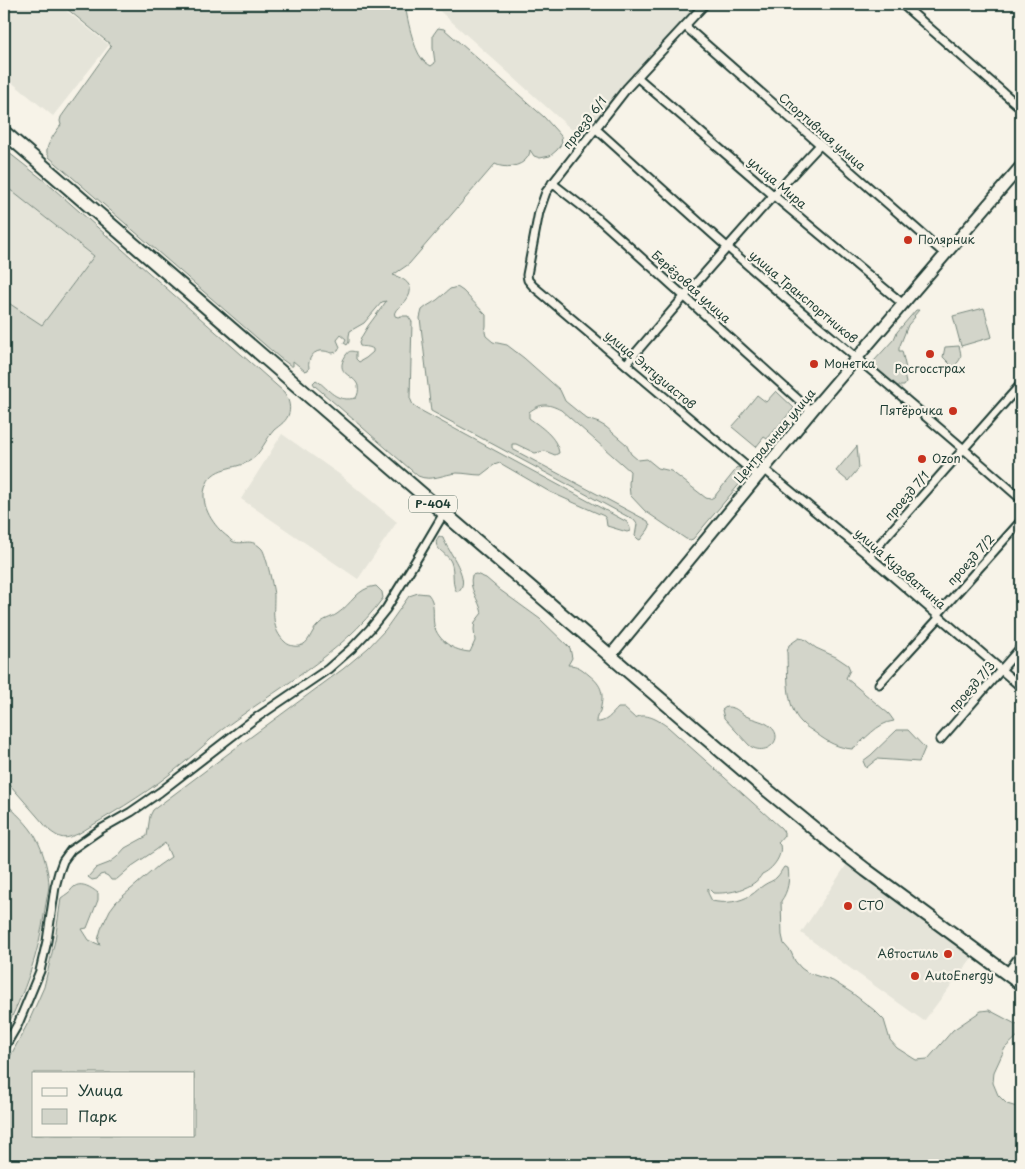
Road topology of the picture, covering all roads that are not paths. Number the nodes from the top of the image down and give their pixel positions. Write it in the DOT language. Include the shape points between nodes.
graph roads {
  1 [pos="705,4"];
  2 [pos="902,4"];
  3 [pos="685,26"];
  4 [pos="637,78"];
  5 [pos="1021,108"];
  6 [pos="595,128"];
  7 [pos="4,132"];
  8 [pos="820,145"];
  9 [pos="1021,166"];
  10 [pos="552,183"];
  11 [pos="773,195"];
  12 [pos="727,247"];
  13 [pos="945,254"];
  14 [pos="528,280"];
  15 [pos="684,296"];
  16 [pos="903,304"];
  17 [pos="857,358"];
  18 [pos="626,364"];
  19 [pos="1021,384"];
  20 [pos="812,412"];
  21 [pos="964,448"];
  22 [pos="761,472"];
  23 [pos="1021,499"];
  24 [pos="444,513"];
  25 [pos="1021,520"];
  26 [pos="869,556"];
  27 [pos="938,616"];
  28 [pos="1021,647"];
  29 [pos="610,656"];
  30 [pos="1001,670"];
  31 [pos="879,684"];
  32 [pos="1021,687"];
  33 [pos="940,740"];
  34 [pos="1021,954"];
  35 [pos="1007,974"];
  36 [pos="1021,984"];
  37 [pos="4,1048"];
  1 -- 3 [label="street, проезд 6/1"];
  2 -- 5 [label="street"];
  3 -- 4 [label="street, проезд 6/1"];
  3 -- 8 [label="street, Спортивная улица"];
  4 -- 6 [label="street, проезд 6/1"];
  4 -- 11 [label="street, улица Мира"];
  6 -- 10 [label="street, проезд 6/1"];
  6 -- 12 [label="street, улица Транспортников"];
  7 -- 24 [label="highway, Р-404"];
  8 -- 11 [label="street"];
  8 -- 13 [label="street, Спортивная улица"];
  9 -- 13 [label="street, Центральная улица"];
  10 -- 14 [label="street, проезд 6/1" via="539,212"];
  10 -- 15 [label="street, Берёзовая улица" via="601,221"];
  11 -- 12 [label="street"];
  11 -- 16 [label="street, улица Мира"];
  12 -- 15 [label="street"];
  12 -- 17 [label="street, улица Транспортников"];
  13 -- 16 [label="street, Центральная улица"];
  14 -- 18 [label="street, улица Энтузиастов"];
  15 -- 18 [label="street"];
  15 -- 20 [label="street, Берёзовая улица"];
  16 -- 17 [label="street, Центральная улица"];
  17 -- 20 [label="street, Центральная улица"];
  17 -- 21 [label="street, улица Транспортников"];
  18 -- 22 [label="street, улица Энтузиастов"];
  19 -- 21 [label="street, проезд 7/1"];
  20 -- 22 [label="street, Центральная улица"];
  21 -- 23 [label="street, улица Транспортников"];
  21 -- 26 [label="street, проезд 7/1"];
  22 -- 26 [label="street, улица Кузоваткина"];
  22 -- 29 [label="street, Центральная улица"];
  24 -- 29 [label="highway, Р-404"];
  24 -- 37 [label="street" via="386,609 352,648 160,792 71,850 63,861 55,887 40,971 18,1024"];
  25 -- 27 [label="street, проезд 7/2"];
  26 -- 27 [label="street, улица Кузоваткина"];
  27 -- 30 [label="street, улица Кузоваткина"];
  27 -- 31 [label="street, проезд 7/2"];
  28 -- 30 [label="street, проезд 7/3"];
  29 -- 35 [label="highway, Р-404" via="839,849"];
  30 -- 32 [label="street, улица Кузоваткина"];
  30 -- 33 [label="street, проезд 7/3"];
  34 -- 35 [label="street"];
  35 -- 36 [label="highway, Р-404"];
}
